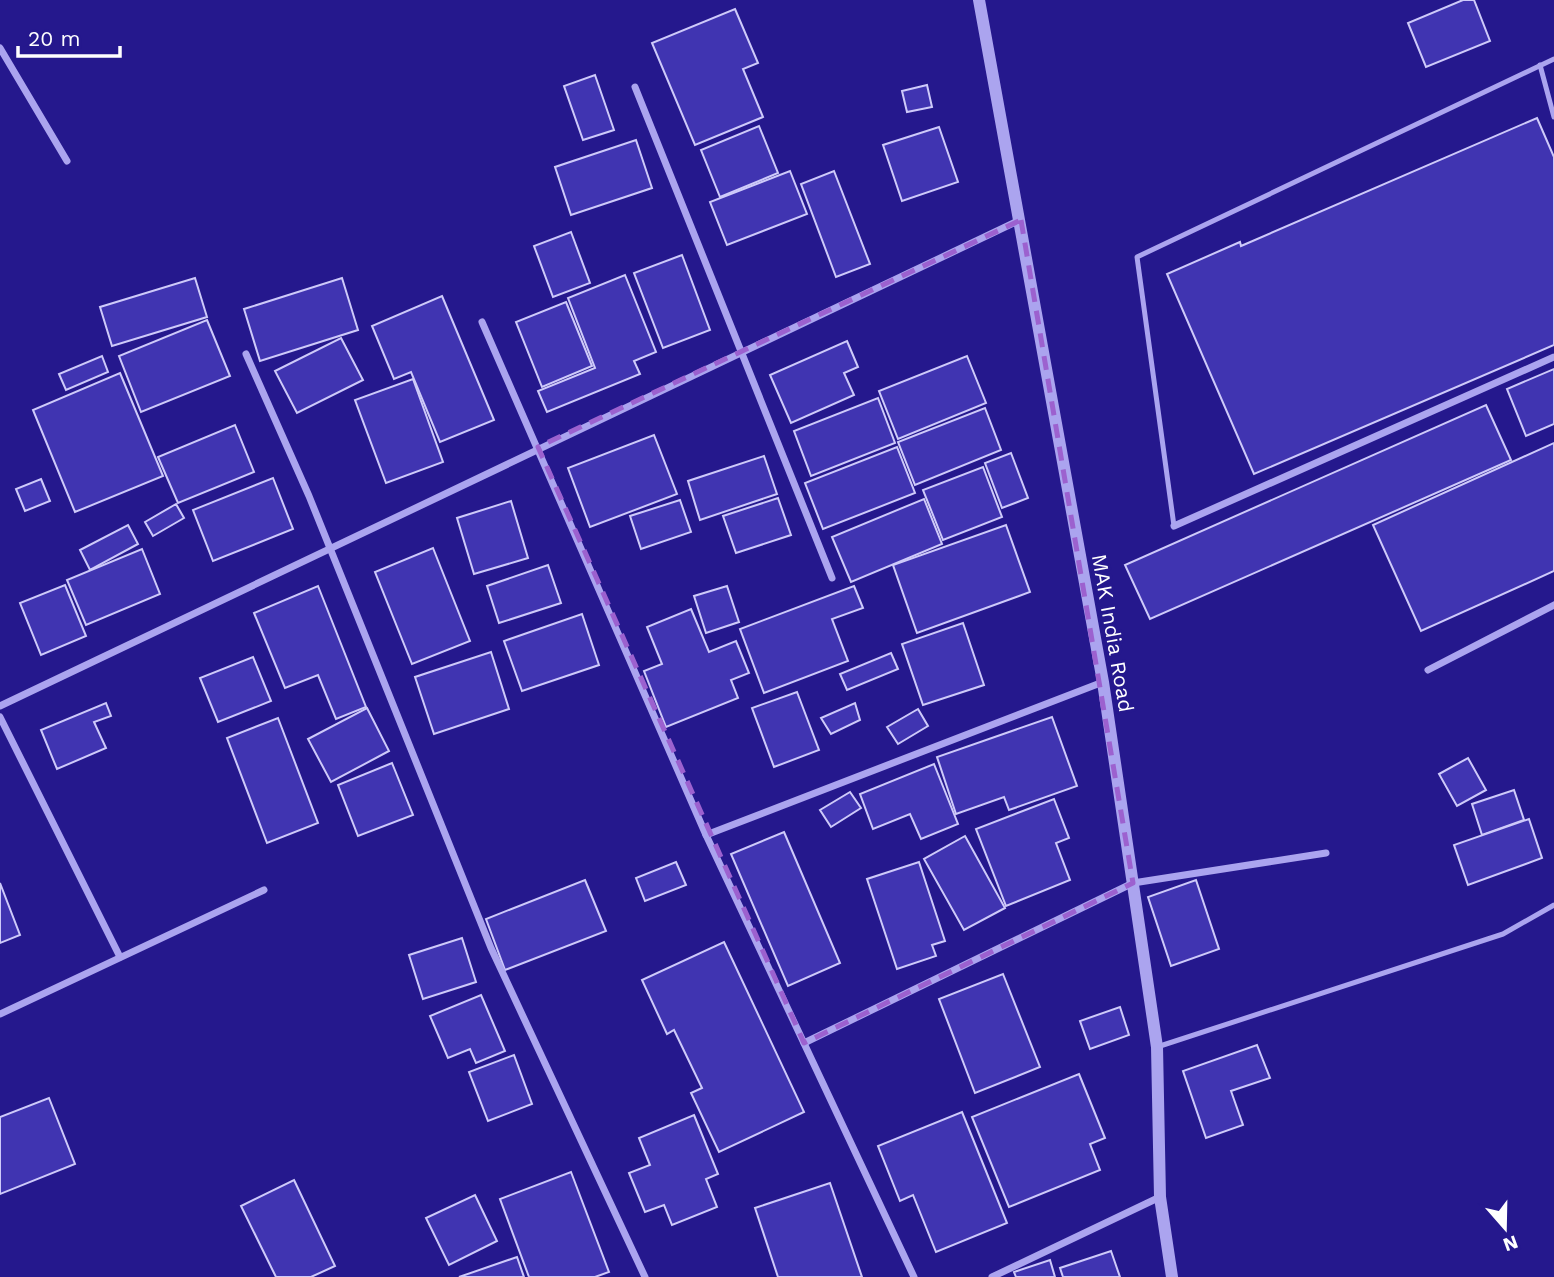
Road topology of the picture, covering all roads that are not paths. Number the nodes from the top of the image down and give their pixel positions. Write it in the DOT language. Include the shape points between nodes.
graph roads {
  1 [pos="979,0"];
  2 [pos="0,48"];
  3 [pos="1554,59"];
  4 [pos="1540,65"];
  5 [pos="635,87"];
  6 [pos="1554,117"];
  7 [pos="67,160"];
  8 [pos="1021,220"];
  9 [pos="482,322"];
  10 [pos="741,352"];
  11 [pos="246,354"];
  12 [pos="1554,357"];
  13 [pos="538,447"];
  14 [pos="1174,526"];
  15 [pos="329,547"];
  16 [pos="832,578"];
  17 [pos="1554,605"];
  18 [pos="1428,670"];
  19 [pos="1103,682"];
  20 [pos="0,706"];
  21 [pos="0,717"];
  22 [pos="706,835"];
  23 [pos="1326,853"];
  24 [pos="1133,883"];
  25 [pos="264,890"];
  26 [pos="1554,905"];
  27 [pos="120,957"];
  28 [pos="0,1014"];
  29 [pos="804,1043"];
  30 [pos="1157,1047"];
  31 [pos="1160,1197"];
  32 [pos="645,1277"];
  33 [pos="914,1277"];
  34 [pos="992,1277"];
  35 [pos="1172,1277"];
  1 -- 8 [label="street, MAK India Road"];
  2 -- 7 [label="street"];
  3 -- 4 [label="lane"];
  4 -- 6 [label="lane"];
  4 -- 14 [label="lane" via="1138,257"];
  5 -- 10 [label="street"];
  8 -- 10 [label="street"];
  8 -- 19 [label="street, MAK India Road"];
  9 -- 13 [label="street"];
  10 -- 13 [label="street"];
  10 -- 16 [label="street"];
  11 -- 15 [label="street"];
  12 -- 14 [label="street"];
  13 -- 15 [label="street"];
  13 -- 22 [label="street"];
  15 -- 20 [label="street"];
  15 -- 32 [label="street" via="491,948"];
  17 -- 18 [label="street"];
  19 -- 22 [label="street"];
  19 -- 24 [label="street, MAK India Road"];
  21 -- 27 [label="street"];
  22 -- 29 [label="street"];
  23 -- 24 [label="street"];
  24 -- 29 [label="street"];
  24 -- 30 [label="street, MAK India Road"];
  25 -- 27 [label="street"];
  26 -- 30 [label="lane" via="1503,933"];
  27 -- 28 [label="street"];
  29 -- 33 [label="street"];
  30 -- 31 [label="street, MAK India Road"];
  31 -- 34 [label="street"];
  31 -- 35 [label="street, MAK India Road"];
}
